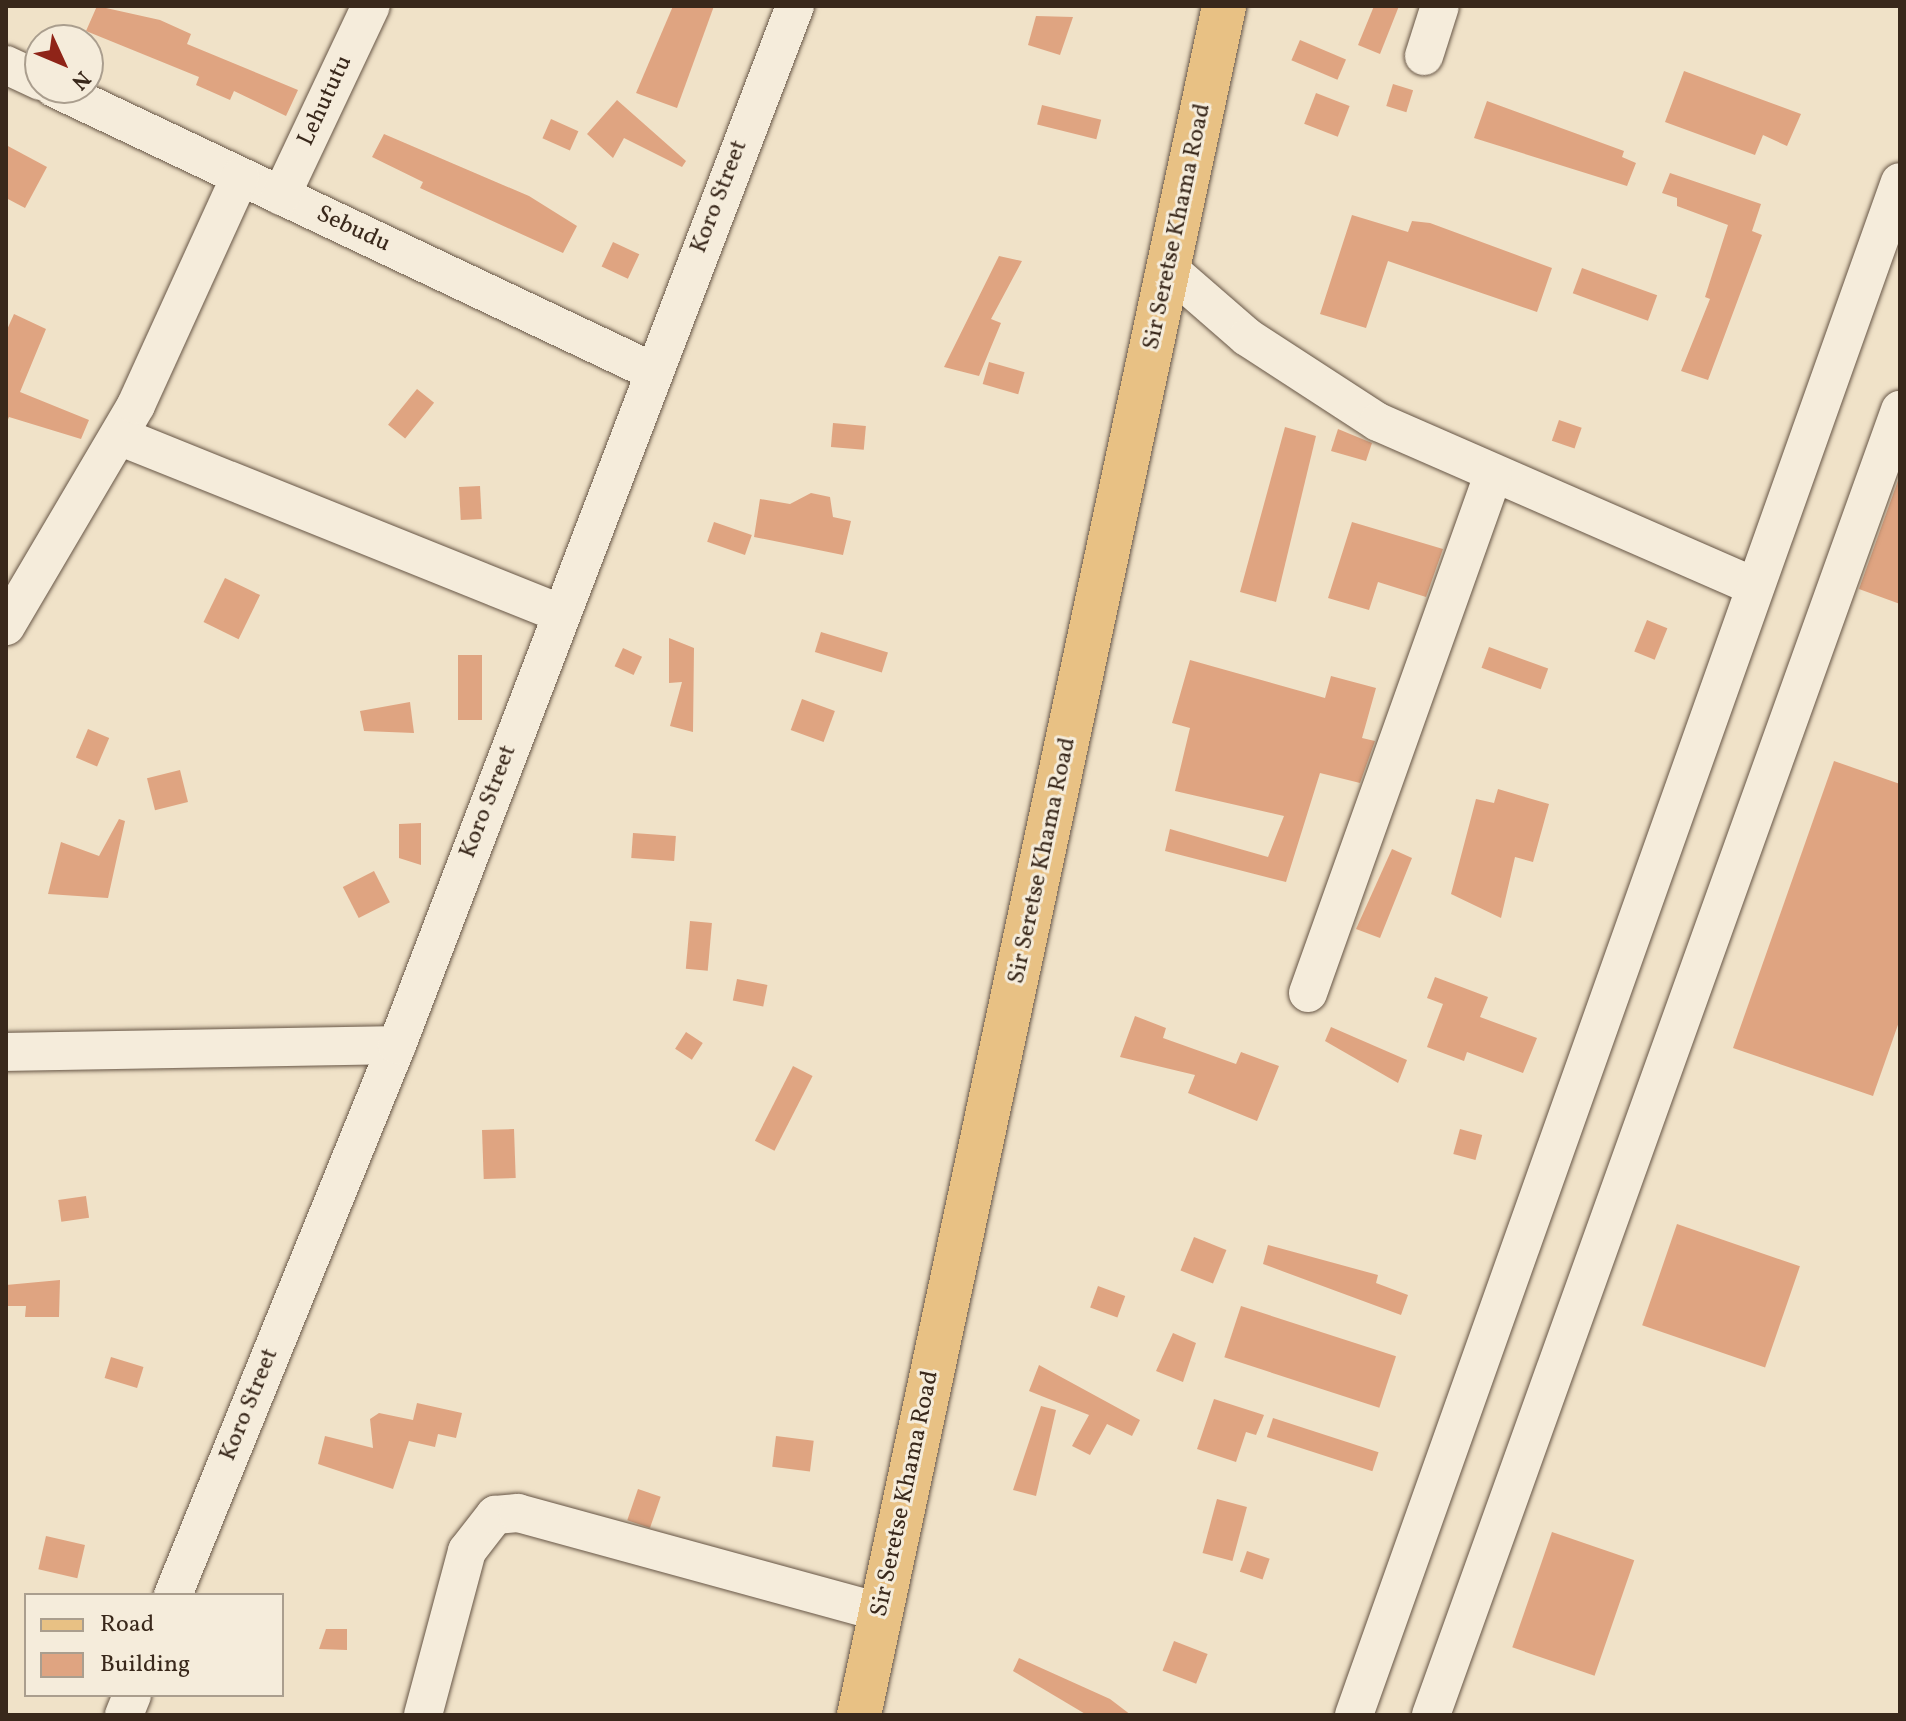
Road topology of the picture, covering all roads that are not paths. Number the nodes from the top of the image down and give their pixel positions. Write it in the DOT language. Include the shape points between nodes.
graph roads {
  1 [pos="371,6"];
  2 [pos="795,6"];
  3 [pos="1224,6"];
  4 [pos="1440,6"];
  5 [pos="1424,56"];
  6 [pos="87,104"];
  7 [pos="240,177"];
  8 [pos="1900,182"];
  9 [pos="281,196"];
  10 [pos="1170,270"];
  11 [pos="652,371"];
  12 [pos="1900,410"];
  13 [pos="119,436"];
  14 [pos="1493,475"];
  15 [pos="1753,586"];
  16 [pos="560,613"];
  17 [pos="6,626"];
  18 [pos="1308,993"];
  19 [pos="397,1045"];
  20 [pos="6,1052"];
  21 [pos="174,1593"];
  22 [pos="880,1612"];
  23 [pos="423,1715"];
  24 [pos="859,1715"];
  25 [pos="1354,1715"];
  26 [pos="1431,1715"];
  1 -- 9 [label="street, Lehututu"];
  2 -- 11 [label="street, Koro Street"];
  3 -- 10 [label="main road, Sir Seretse Khama Road"];
  4 -- 5 [label="street"];
  6 -- 7 [label="street, Sebudu"];
  7 -- 9 [label="street, Sebudu"];
  7 -- 13 [label="street"];
  8 -- 15 [label="street"];
  9 -- 11 [label="street, Sebudu"];
  10 -- 14 [label="street" via="1332,396"];
  10 -- 22 [label="main road, Sir Seretse Khama Road"];
  11 -- 16 [label="street, Koro Street"];
  12 -- 26 [label="street"];
  13 -- 16 [label="street"];
  13 -- 17 [label="street"];
  14 -- 15 [label="street"];
  14 -- 18 [label="street"];
  15 -- 25 [label="street"];
  16 -- 19 [label="street, Koro Street"];
  19 -- 20 [label="street"];
  19 -- 21 [label="street, Koro Street"];
  22 -- 23 [label="street" via="518,1513 495,1515 467,1551"];
  22 -- 24 [label="main road, Sir Seretse Khama Road"];
}
